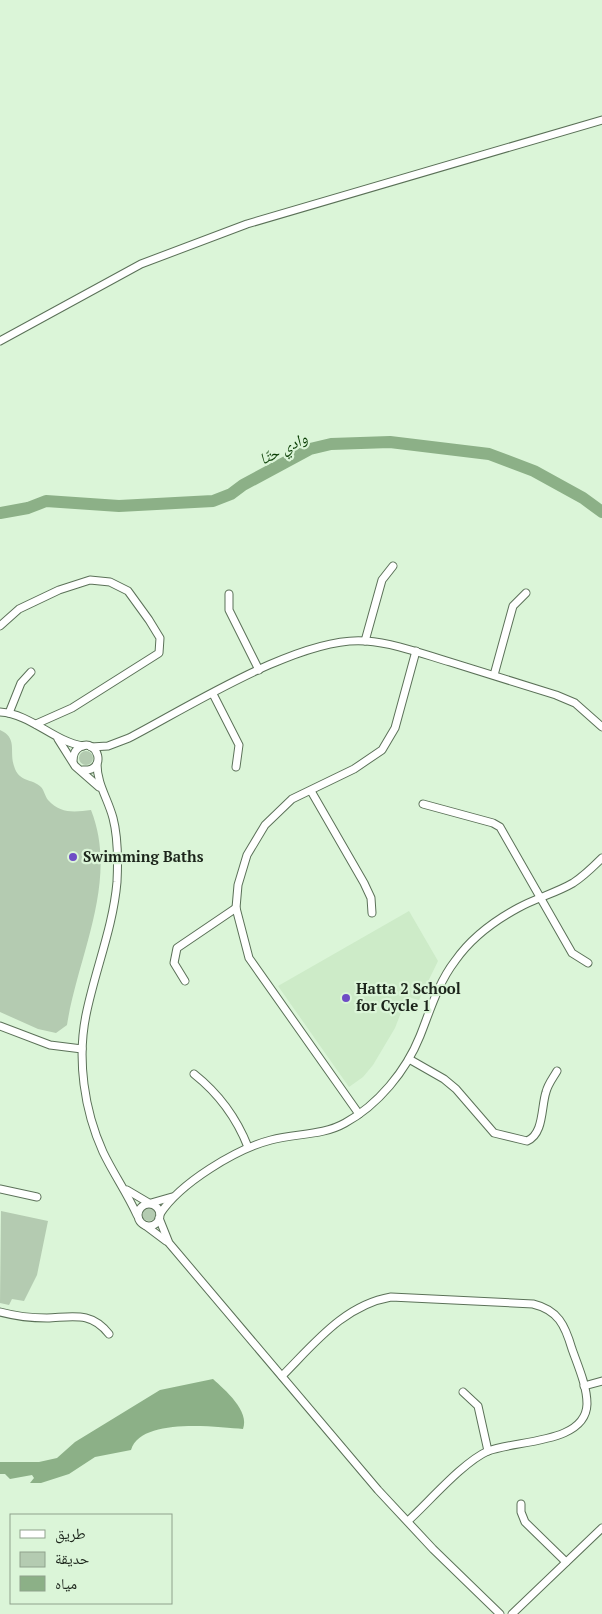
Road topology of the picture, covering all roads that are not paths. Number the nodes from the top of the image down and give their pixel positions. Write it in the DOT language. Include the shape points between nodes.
graph roads {
  1 [pos="602,120"];
  2 [pos="0,341"];
  3 [pos="393,566"];
  4 [pos="526,593"];
  5 [pos="229,594"];
  6 [pos="0,626"];
  7 [pos="365,641"];
  8 [pos="416,651"];
  9 [pos="259,670"];
  10 [pos="31,672"];
  11 [pos="494,676"];
  12 [pos="213,694"];
  13 [pos="0,712"];
  14 [pos="9,713"];
  15 [pos="36,724"];
  16 [pos="602,726"];
  17 [pos="55,736"];
  18 [pos="87,746"];
  19 [pos="108,746"];
  20 [pos="74,762"];
  21 [pos="97,762"];
  22 [pos="236,767"];
  23 [pos="83,770"];
  24 [pos="102,789"];
  25 [pos="311,790"];
  26 [pos="423,804"];
  27 [pos="602,858"];
  28 [pos="541,897"];
  29 [pos="236,908"];
  30 [pos="372,913"];
  31 [pos="588,963"];
  32 [pos="185,981"];
  33 [pos="0,1026"];
  34 [pos="82,1049"];
  35 [pos="409,1059"];
  36 [pos="557,1071"];
  37 [pos="194,1074"];
  38 [pos="359,1114"];
  39 [pos="248,1147"];
  40 [pos="122,1187"];
  41 [pos="0,1189"];
  42 [pos="175,1196"];
  43 [pos="37,1197"];
  44 [pos="150,1203"];
  45 [pos="137,1215"];
  46 [pos="160,1216"];
  47 [pos="146,1226"];
  48 [pos="169,1243"];
  49 [pos="0,1312"];
  50 [pos="109,1334"];
  51 [pos="282,1376"];
  52 [pos="602,1381"];
  53 [pos="584,1386"];
  54 [pos="463,1392"];
  55 [pos="488,1451"];
  56 [pos="521,1504"];
  57 [pos="408,1522"];
  58 [pos="602,1528"];
  59 [pos="566,1562"];
  60 [pos="500,1614"];
  61 [pos="512,1614"];
  1 -- 2 [label="street" via="247,224 141,264"];
  3 -- 7 [label="street" via="382,580"];
  4 -- 11 [label="street" via="513,606"];
  5 -- 9 [label="street" via="229,610"];
  6 -- 15 [label="street" via="19,609 90,580 110,582 128,591 160,638 159,653 72,708"];
  7 -- 8 [label="street"];
  7 -- 9 [label="street" via="302,651"];
  8 -- 11 [label="street"];
  8 -- 25 [label="street" via="395,728 388,741 368,761"];
  9 -- 12 [label="street"];
  10 -- 14 [label="street" via="21,683"];
  11 -- 16 [label="street" via="575,703"];
  12 -- 19 [label="street"];
  12 -- 22 [label="street" via="239,745"];
  13 -- 14 [label="street"];
  14 -- 15 [label="street"];
  15 -- 17 [label="street"];
  17 -- 18 [label="street"];
  17 -- 20 [label="street"];
  18 -- 19 [label="street"];
  18 -- 20 [label="street" via="74,754"];
  18 -- 21 [label="street" via="96,752"];
  19 -- 21 [label="street"];
  20 -- 23 [label="street"];
  21 -- 23 [label="street" via="90,770"];
  21 -- 24 [label="street"];
  23 -- 24 [label="street"];
  24 -- 34 [label="street" via="114,819 117,882 109,934 86,1016"];
  25 -- 29 [label="street" via="292,799 265,825 247,855 238,885"];
  25 -- 30 [label="street" via="364,883 371,898"];
  26 -- 28 [label="street" via="500,827"];
  27 -- 28 [label="street" via="572,883"];
  28 -- 31 [label="street" via="572,953"];
  28 -- 35 [label="street" via="518,908 472,940 438,990"];
  29 -- 32 [label="street" via="177,948 174,963"];
  29 -- 38 [label="street" via="249,958"];
  33 -- 34 [label="street" via="50,1045"];
  34 -- 40 [label="street" via="85,1090 93,1125"];
  35 -- 36 [label="street" via="456,1089 494,1133 527,1141 538,1131 546,1092"];
  35 -- 38 [label="street" via="377,1099"];
  37 -- 39 [label="street" via="206,1083 239,1125"];
  38 -- 39 [label="street" via="332,1129 273,1139"];
  39 -- 42 [label="street"];
  40 -- 44 [label="street"];
  40 -- 45 [label="street"];
  41 -- 43 [label="street"];
  42 -- 44 [label="street"];
  42 -- 46 [label="street"];
  44 -- 45 [label="street" via="140,1206"];
  44 -- 46 [label="street" via="157,1207"];
  45 -- 47 [label="street"];
  46 -- 47 [label="street" via="154,1225"];
  46 -- 48 [label="street"];
  47 -- 48 [label="street"];
  48 -- 51 [label="street"];
  49 -- 50 [label="street" via="46,1318 76,1316 100,1323"];
  51 -- 53 [label="street" via="346,1314 375,1299 391,1296 532,1304 549,1309 562,1320"];
  51 -- 57 [label="street"];
  52 -- 53 [label="street"];
  53 -- 55 [label="street" via="586,1404 578,1426"];
  54 -- 55 [label="street" via="478,1406"];
  55 -- 57 [label="street" via="460,1472"];
  56 -- 59 [label="street" via="525,1522"];
  57 -- 60 [label="street"];
  58 -- 59 [label="street"];
  59 -- 61 [label="street"];
}
